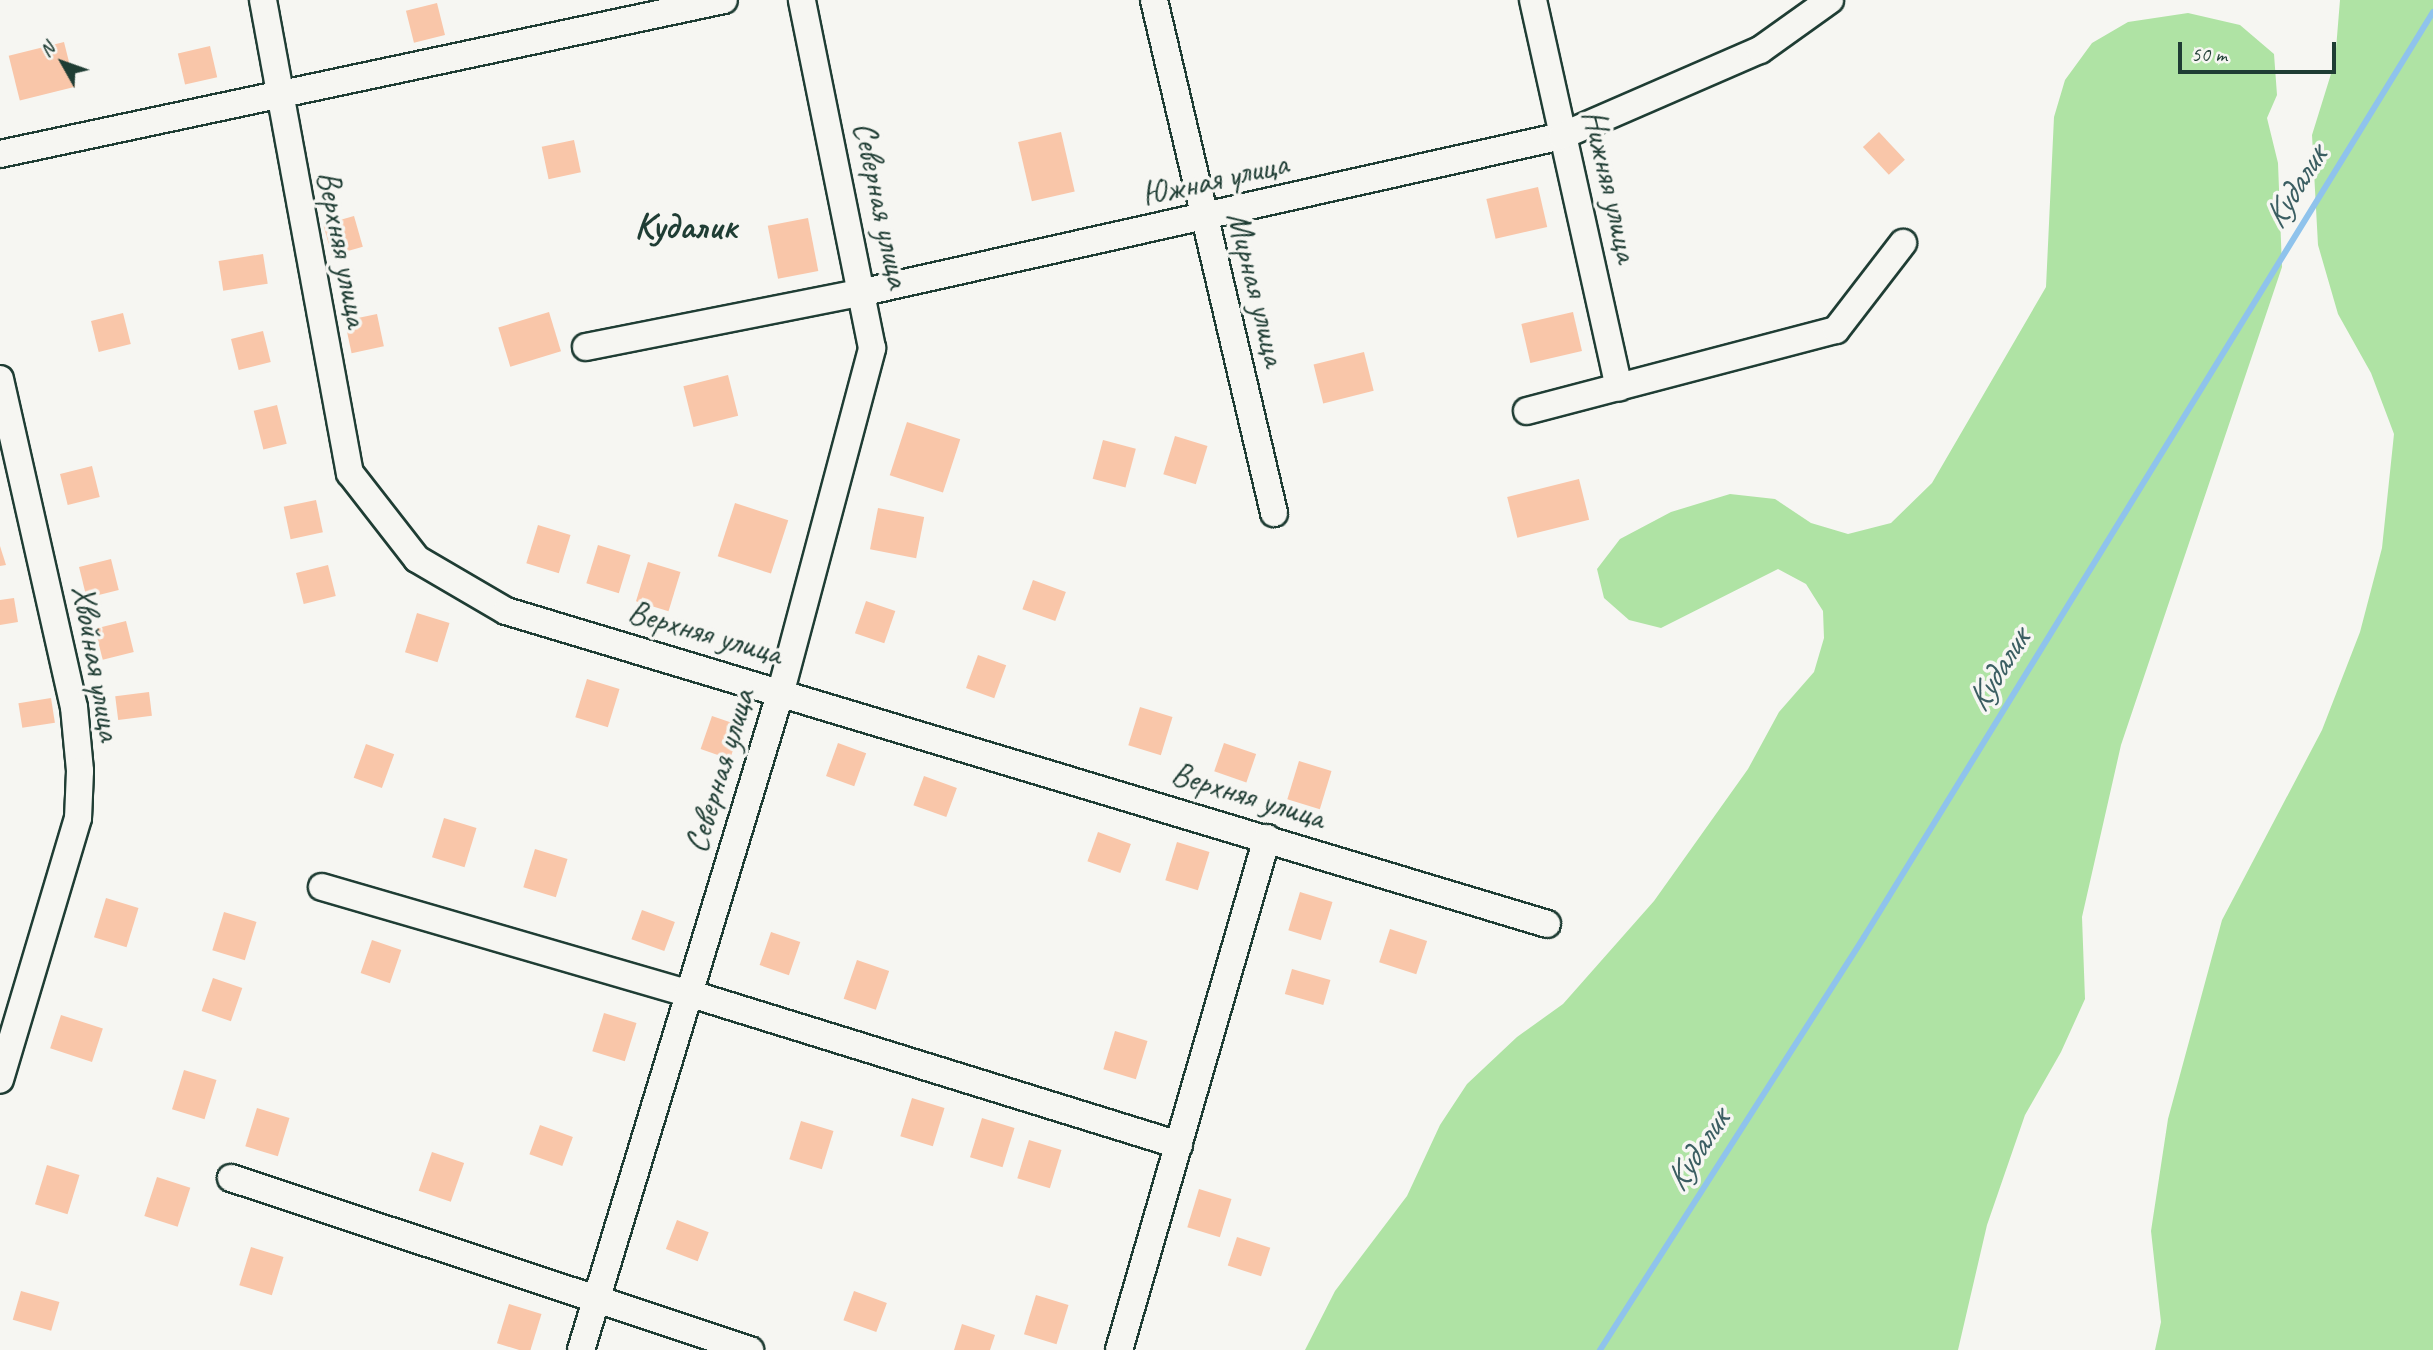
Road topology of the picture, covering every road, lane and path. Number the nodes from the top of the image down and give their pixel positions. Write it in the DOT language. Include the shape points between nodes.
graph roads {
  1 [pos="263,0"];
  2 [pos="724,0"];
  3 [pos="802,0"];
  4 [pos="1154,0"];
  5 [pos="1533,0"];
  6 [pos="1830,0"];
  7 [pos="278,94"];
  8 [pos="1562,136"];
  9 [pos="0,154"];
  10 [pos="1203,219"];
  11 [pos="1903,243"];
  12 [pos="864,292"];
  13 [pos="586,347"];
  14 [pos="0,379"];
  15 [pos="1619,388"];
  16 [pos="1527,411"];
  17 [pos="1274,513"];
  18 [pos="781,691"];
  19 [pos="1267,838"];
  20 [pos="322,887"];
  21 [pos="1547,923"];
  22 [pos="688,993"];
  23 [pos="0,1080"];
  24 [pos="1179,1145"];
  25 [pos="232,1178"];
  26 [pos="594,1302"];
  27 [pos="581,1350"];
  28 [pos="750,1350"];
  29 [pos="1119,1350"];
  1 -- 7 [label="street, Верхняя улица"];
  2 -- 7 [label="street"];
  3 -- 12 [label="street, Северная улица"];
  4 -- 10 [label="street, Мирная улица"];
  5 -- 8 [label="street, Нижняя улица"];
  6 -- 8 [label="street, Южная улица" via="1760,50"];
  7 -- 9 [label="street"];
  7 -- 18 [label="street, Верхняя улица" via="350,473 417,559 506,611"];
  8 -- 10 [label="street, Южная улица"];
  8 -- 15 [label="street, Нижняя улица"];
  10 -- 12 [label="street, Южная улица"];
  10 -- 17 [label="street, Мирная улица"];
  11 -- 15 [label="street" via="1836,330"];
  12 -- 13 [label="street, Южная улица"];
  12 -- 18 [label="street, Северная улица" via="872,348"];
  14 -- 23 [label="street, Хвойная улица" via="74,707 80,771 78,818"];
  15 -- 16 [label="street"];
  18 -- 19 [label="street, Верхняя улица"];
  18 -- 22 [label="street, Северная улица"];
  19 -- 21 [label="street, Верхняя улица"];
  19 -- 24 [label="street"];
  20 -- 22 [label="street"];
  22 -- 24 [label="street"];
  22 -- 26 [label="street, Северная улица"];
  24 -- 29 [label="street"];
  25 -- 26 [label="street"];
  26 -- 27 [label="street, Северная улица"];
  26 -- 28 [label="street"];
}
